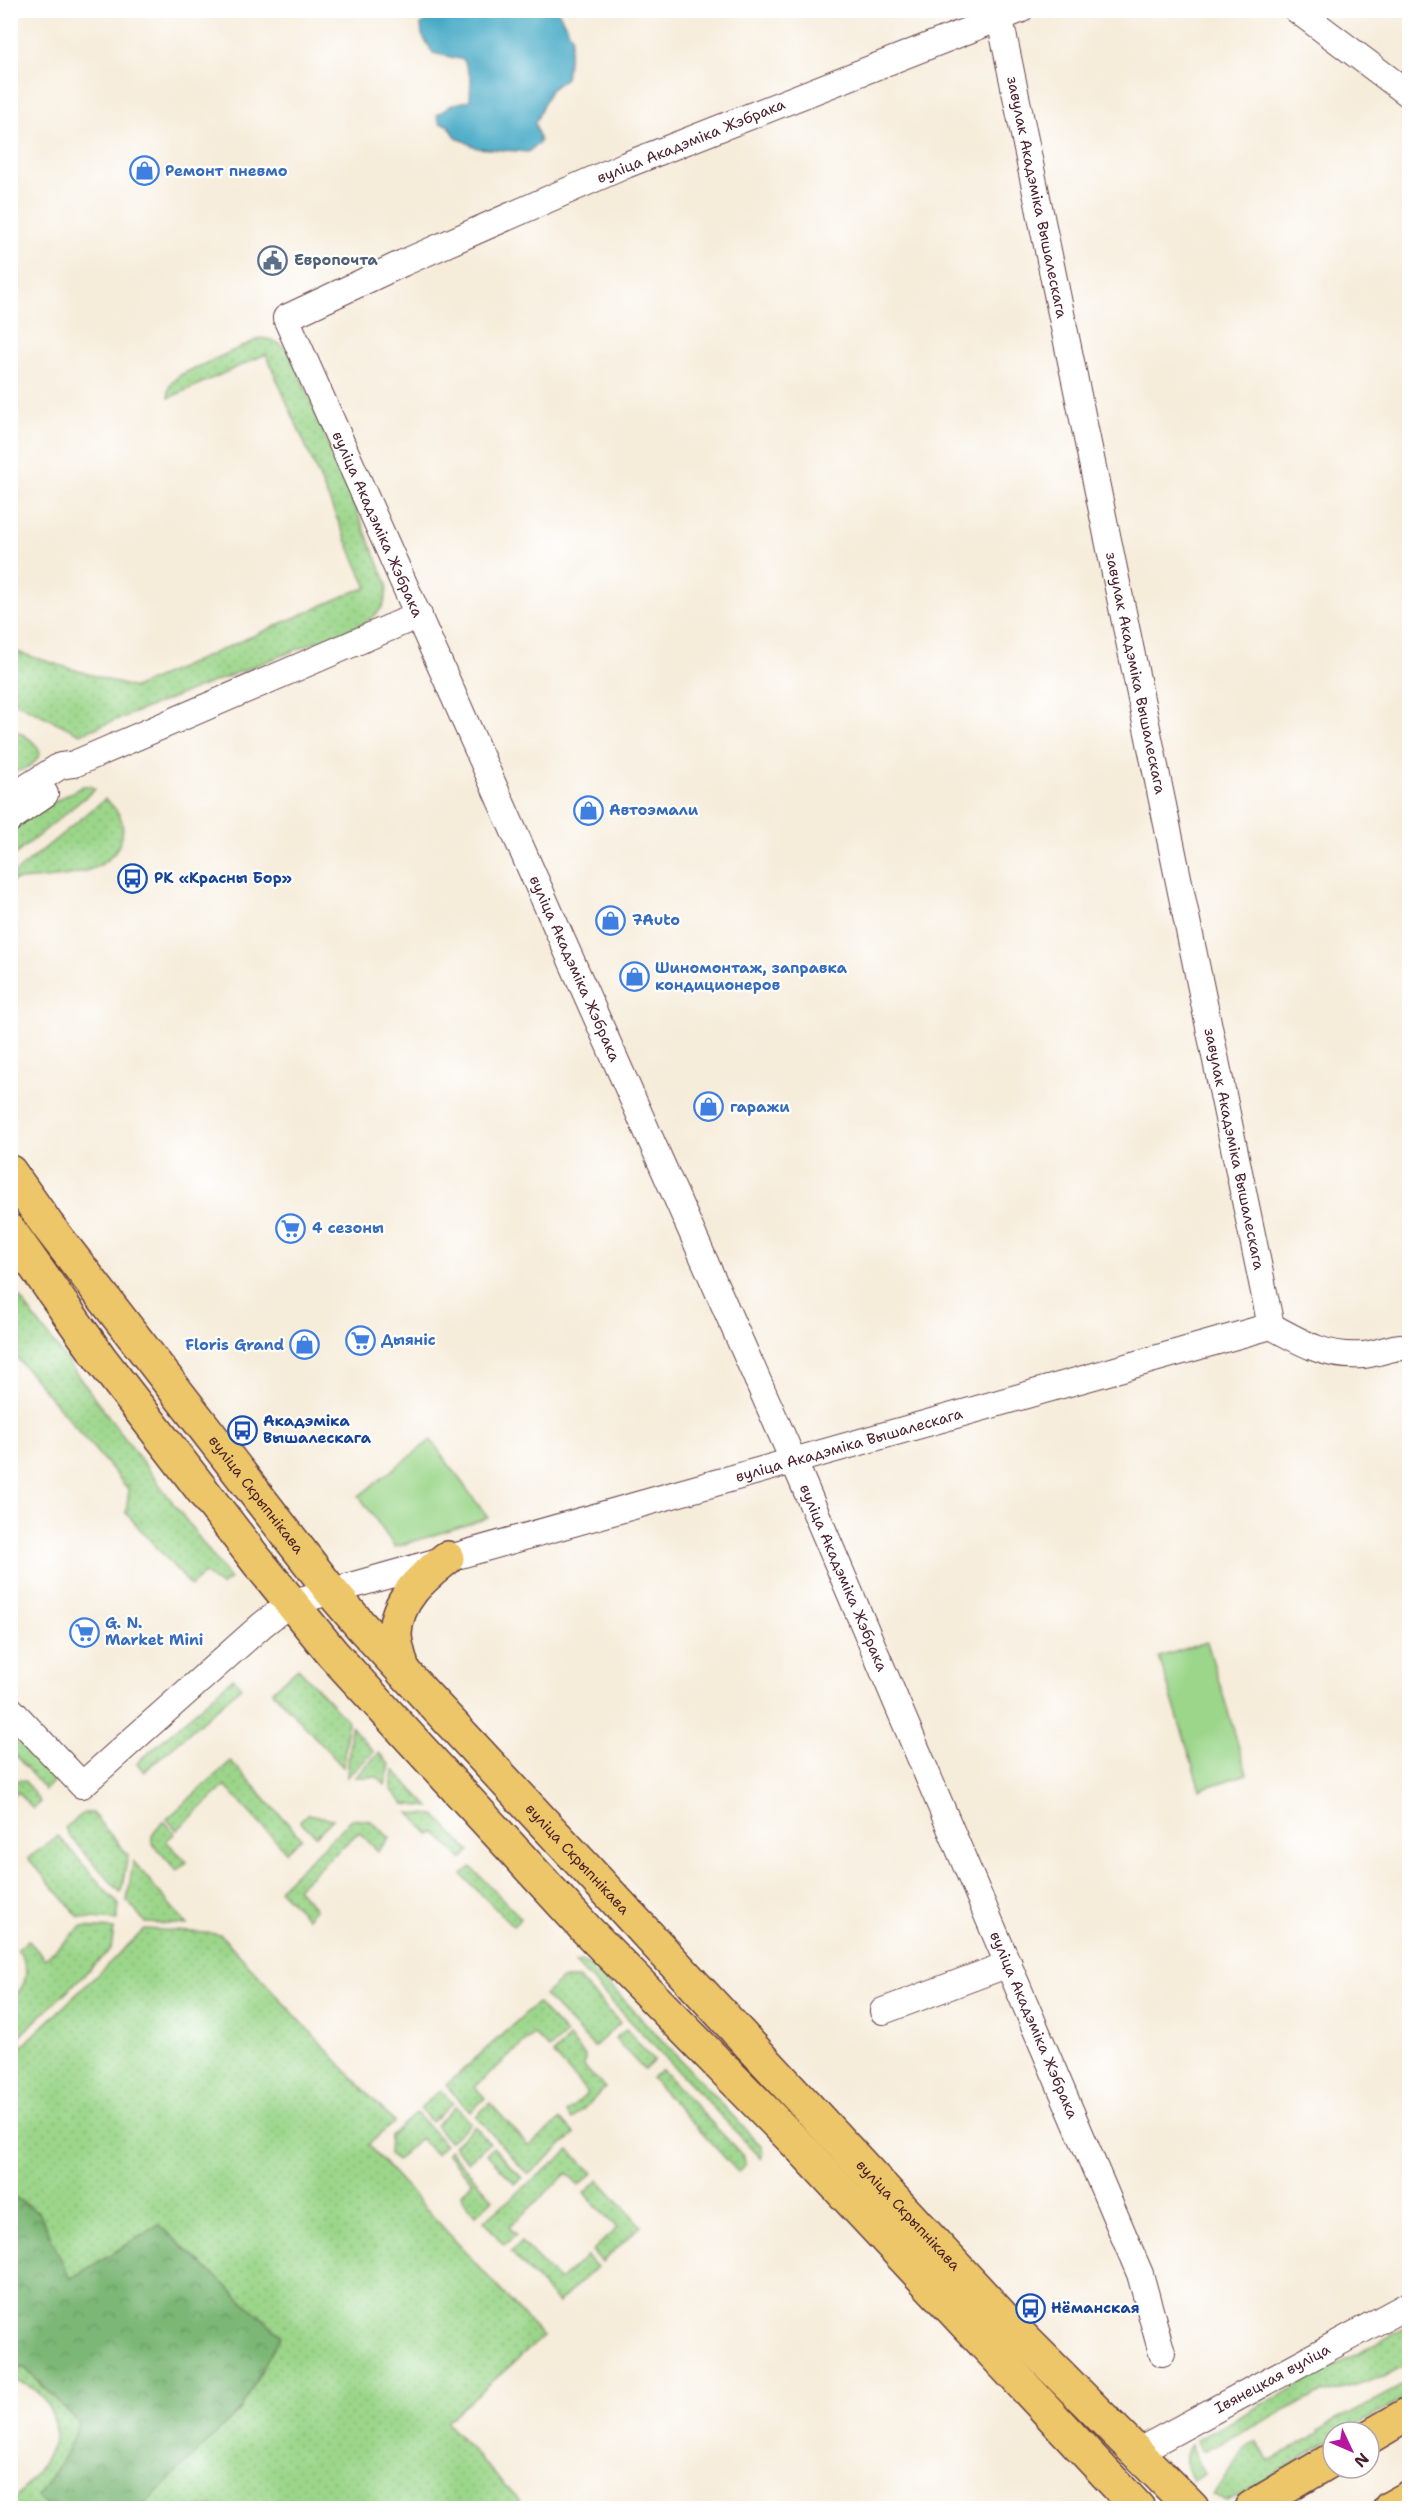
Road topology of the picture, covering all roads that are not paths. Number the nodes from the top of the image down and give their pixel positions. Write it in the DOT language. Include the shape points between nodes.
graph roads {
  1 [pos="1297,10"];
  2 [pos="1010,15"];
  3 [pos="1410,95"];
  4 [pos="419,615"];
  5 [pos="74,764"];
  6 [pos="10,798"];
  7 [pos="10,819"];
  8 [pos="10,1172"];
  9 [pos="10,1231"];
  10 [pos="1271,1326"];
  11 [pos="1408,1350"];
  12 [pos="793,1460"];
  13 [pos="447,1558"];
  14 [pos="331,1592"];
  15 [pos="290,1604"];
  16 [pos="404,1672"];
  17 [pos="10,1709"];
  18 [pos="1009,1964"];
  19 [pos="883,2011"];
  20 [pos="1410,2304"];
  21 [pos="1162,2353"];
  22 [pos="1410,2413"];
  23 [pos="1381,2430"];
  24 [pos="1137,2452"];
  25 [pos="1321,2466"];
  26 [pos="1410,2497"];
  27 [pos="1138,2508"];
  28 [pos="1192,2508"];
  29 [pos="1251,2508"];
  30 [pos="1390,2508"];
  1 -- 3 [label="street"];
  2 -- 4 [label="street, вуліца Акадэміка Жэбрака" via="626,165 286,318"];
  2 -- 10 [label="street, завулак Акадэміка Вышалескага"];
  4 -- 5 [label="street"];
  4 -- 12 [label="street, вуліца Акадэміка Жэбрака"];
  5 -- 6 [label="street" via="60,766"];
  5 -- 7 [label="street" via="65,780"];
  8 -- 14 [label="main road, вуліца Скрыпнікава"];
  9 -- 15 [label="main road, вуліца Скрыпнікава" via="100,1358"];
  10 -- 11 [label="street" via="1308,1347 1334,1354"];
  10 -- 12 [label="street, вуліца Акадэміка Вышалескага"];
  12 -- 13 [label="street, вуліца Акадэміка Вышалескага"];
  12 -- 18 [label="street, вуліца Акадэміка Жэбрака"];
  13 -- 14 [label="street, вуліца Акадэміка Вышалескага"];
  13 -- 16 [label="main road" via="415,1584 401,1608 395,1635"];
  14 -- 15 [label="street, вуліца Акадэміка Вышалескага"];
  14 -- 16 [label="main road, вуліца Скрыпнікава"];
  15 -- 17 [label="street, вуліца Акадэміка Вышалескага" via="262,1624 82,1785"];
  15 -- 27 [label="main road, вуліца Скрыпнікава" via="364,1690 571,1912 802,2149"];
  16 -- 24 [label="main road, вуліца Скрыпнікава" via="1003,2319"];
  18 -- 19 [label="street"];
  18 -- 21 [label="street, вуліца Акадэміка Жэбрака" via="1140,2274"];
  20 -- 24 [label="street, Івянецкая вуліца"];
  22 -- 23 [label="main road"];
  24 -- 28 [label="main road, вуліца Скрыпнікава"];
  25 -- 29 [label="main road"];
  26 -- 30 [label="main road"];
}
